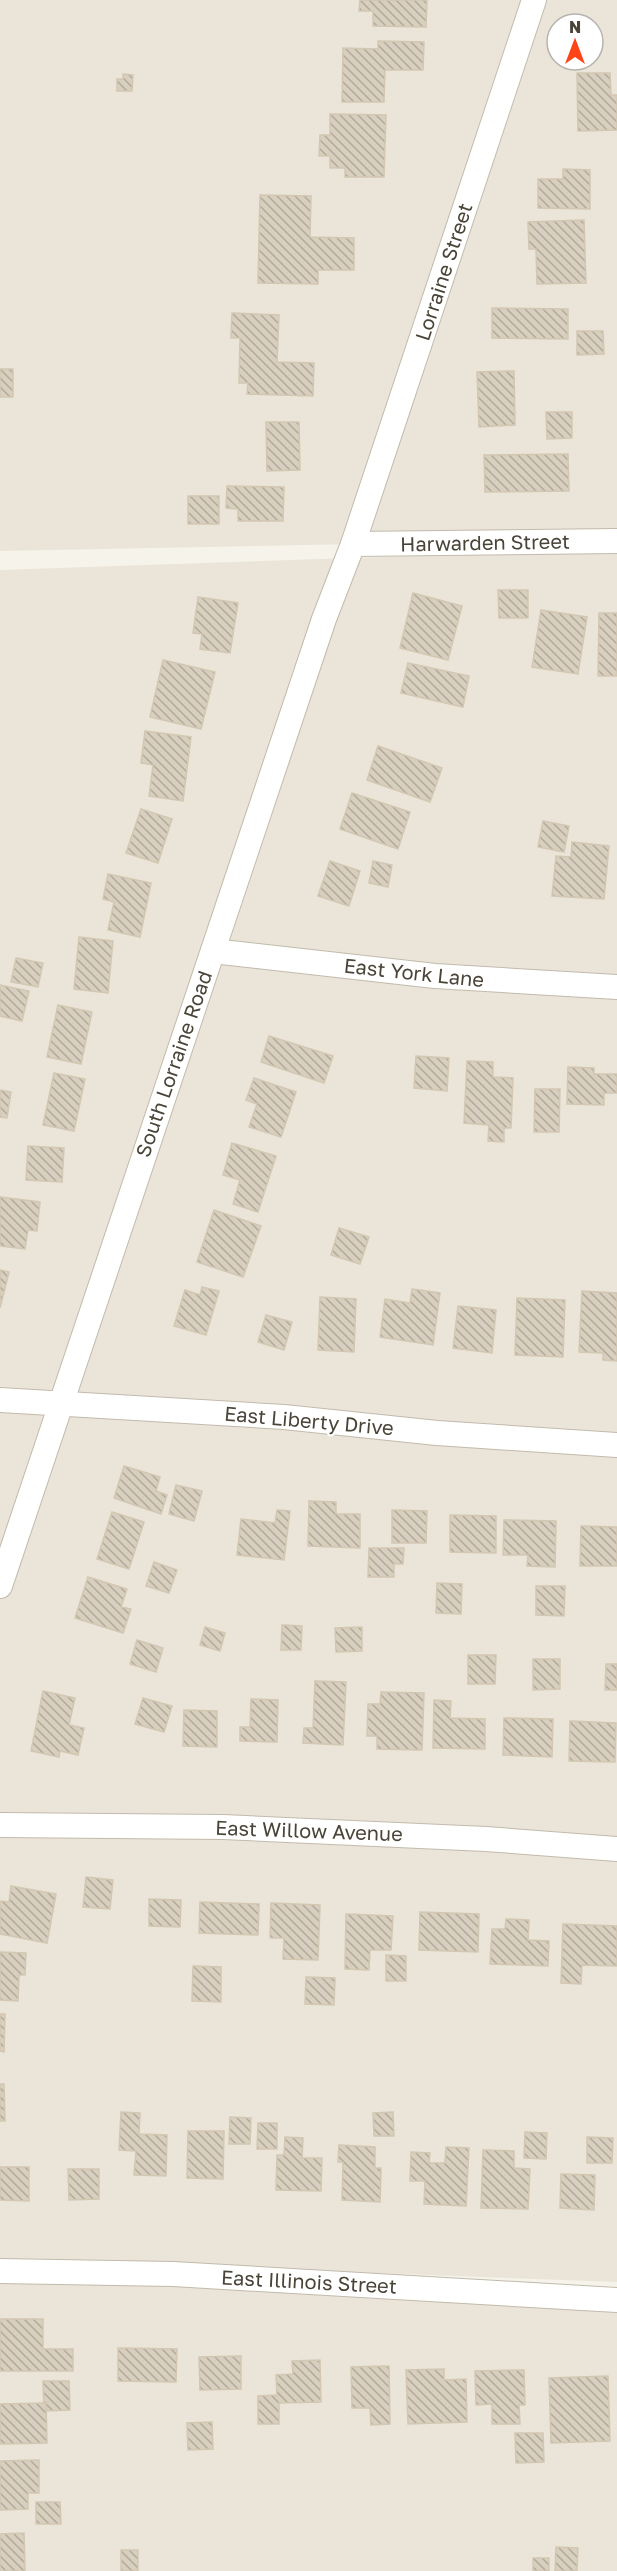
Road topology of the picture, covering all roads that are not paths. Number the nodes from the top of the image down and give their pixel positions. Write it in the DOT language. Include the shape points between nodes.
graph roads {
  1 [pos="534,0"];
  2 [pos="617,541"];
  3 [pos="353,544"];
  4 [pos="213,951"];
  5 [pos="617,987"];
  6 [pos="0,1400"];
  7 [pos="61,1403"];
  8 [pos="617,1445"];
  9 [pos="0,1586"];
  10 [pos="0,1825"];
  11 [pos="617,1849"];
  12 [pos="0,2271"];
  13 [pos="617,2300"];
  1 -- 3 [label="street, Lorraine Street"];
  2 -- 3 [label="street, Harwarden Street"];
  3 -- 4 [label="street, South Lorraine Road"];
  4 -- 5 [label="street, East York Lane" via="435,976"];
  4 -- 7 [label="street, South Lorraine Road"];
  6 -- 7 [label="street, East Liberty Drive"];
  7 -- 8 [label="street, East Liberty Drive" via="273,1416 437,1433"];
  7 -- 9 [label="street, South Lorraine Road"];
  10 -- 11 [label="street, East Willow Avenue" via="223,1827"];
  12 -- 13 [label="street, East Illinois Street" via="173,2274"];
}
